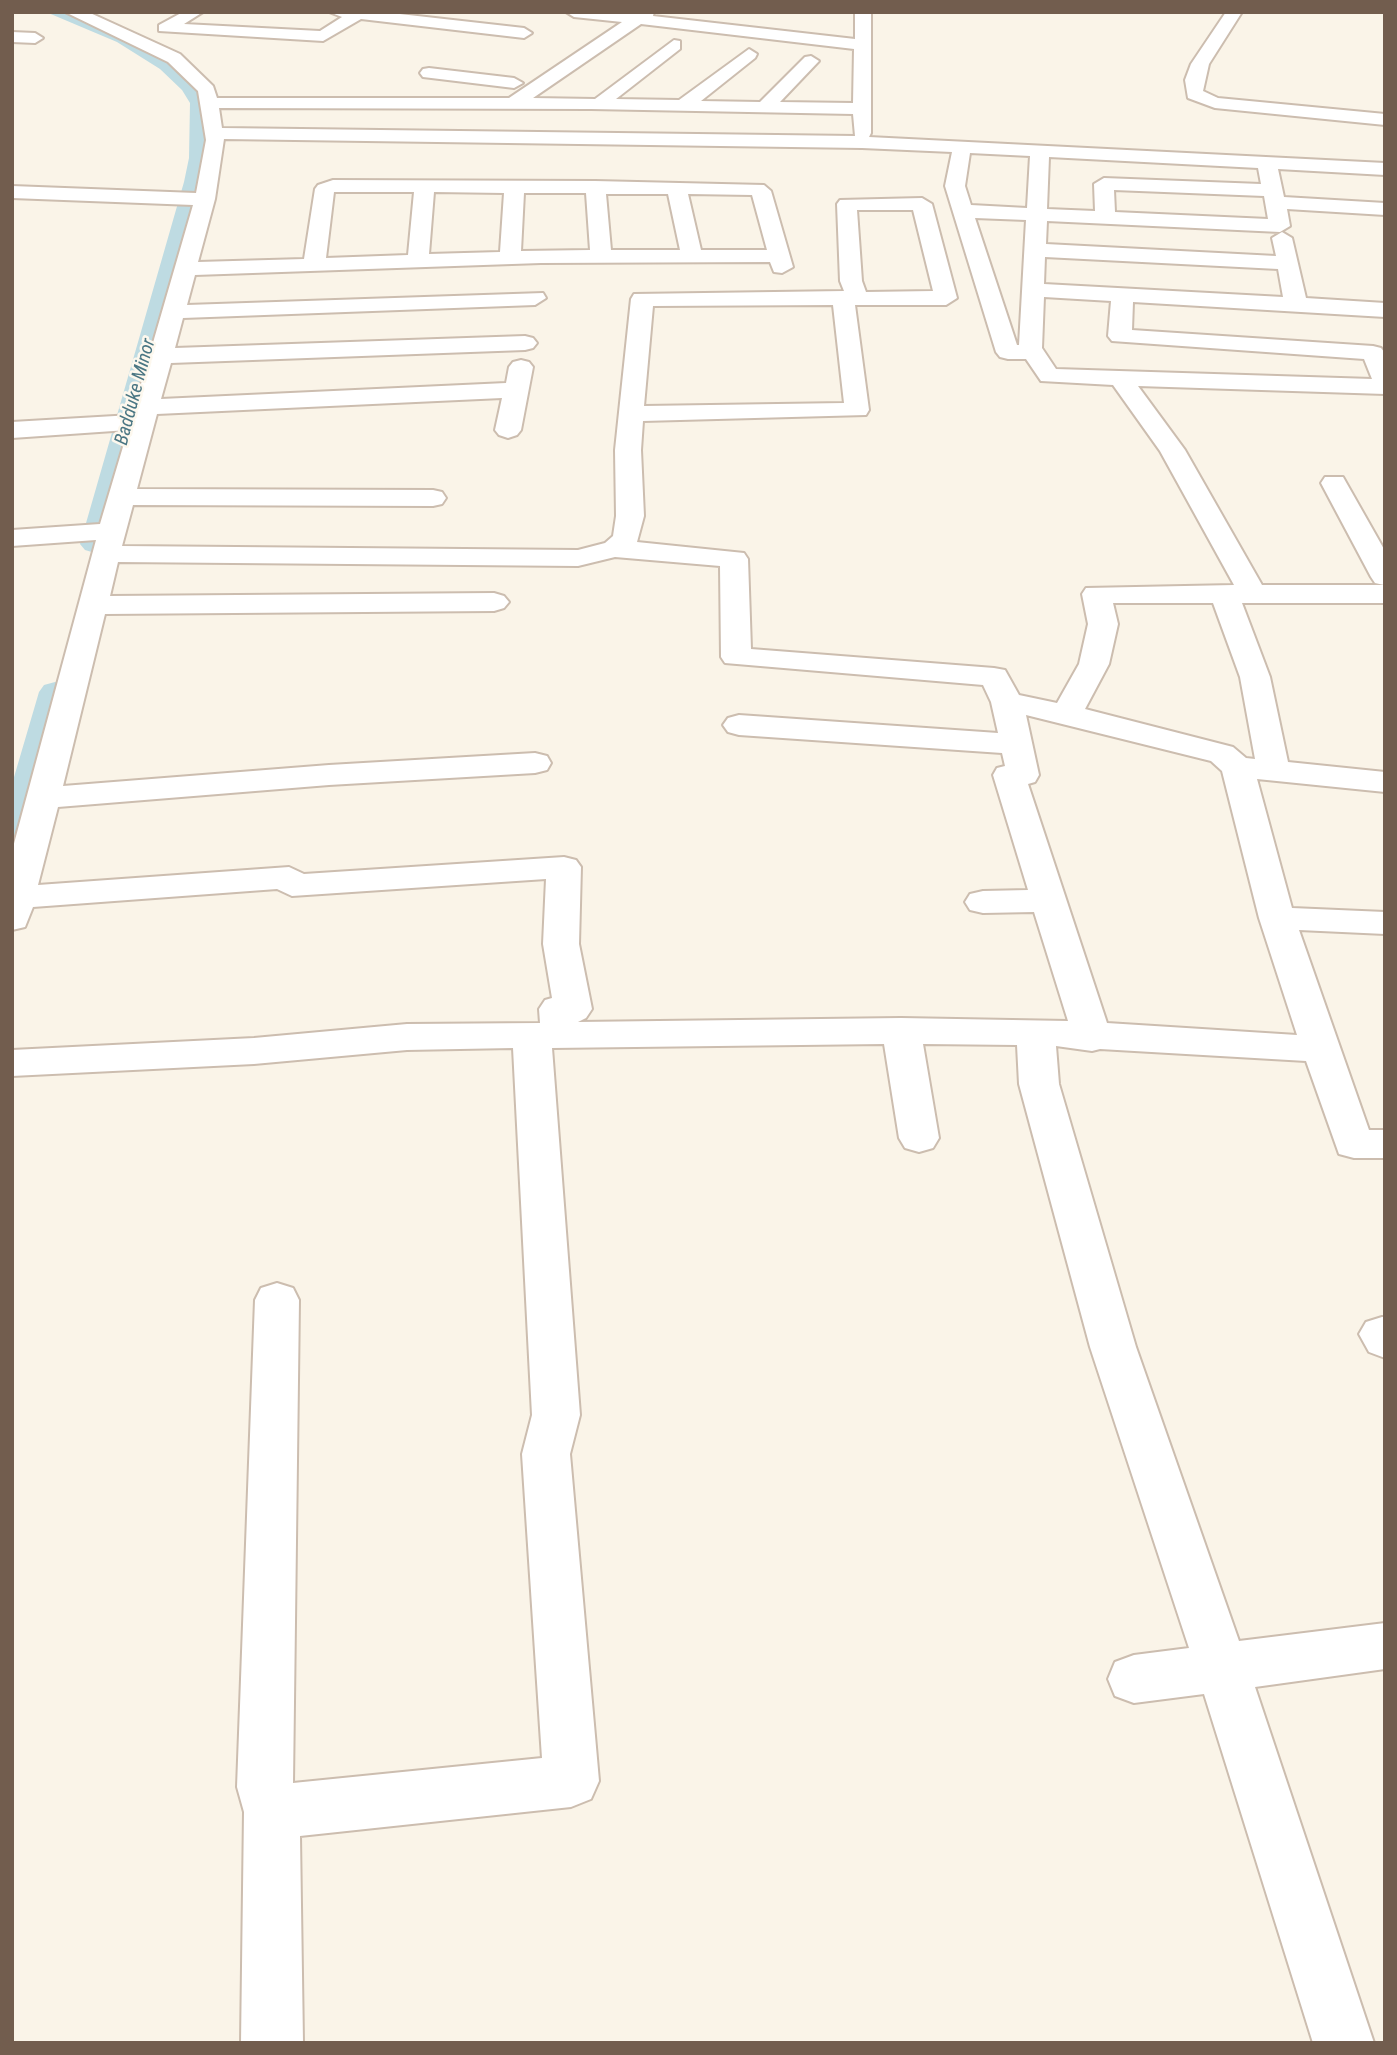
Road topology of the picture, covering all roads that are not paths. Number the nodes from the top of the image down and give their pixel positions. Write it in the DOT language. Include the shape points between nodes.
graph roads {
  1 [pos="195,12"];
  2 [pos="337,12"];
  3 [pos="458,12"];
  4 [pos="574,12"];
  5 [pos="1234,12"];
  6 [pos="357,15"];
  7 [pos="96,17"];
  8 [pos="270,17"];
  9 [pos="858,17"];
  10 [pos="646,18"];
  11 [pos="437,25"];
  12 [pos="164,28"];
  13 [pos="241,32"];
  14 [pos="524,33"];
  15 [pos="12,37"];
  16 [pos="35,38"];
  17 [pos="414,39"];
  18 [pos="862,45"];
  19 [pos="724,51"];
  20 [pos="786,58"];
  21 [pos="429,73"];
  22 [pos="539,86"];
  23 [pos="209,103"];
  24 [pos="513,104"];
  25 [pos="591,104"];
  26 [pos="683,106"];
  27 [pos="765,107"];
  28 [pos="862,108"];
  29 [pos="1385,120"];
  30 [pos="213,133"];
  31 [pos="862,142"];
  32 [pos="962,147"];
  33 [pos="1041,151"];
  34 [pos="1267,163"];
  35 [pos="1385,169"];
  36 [pos="425,186"];
  37 [pos="514,187"];
  38 [pos="595,187"];
  39 [pos="677,188"];
  40 [pos="12,192"];
  41 [pos="1274,196"];
  42 [pos="204,199"];
  43 [pos="1385,209"];
  44 [pos="963,211"];
  45 [pos="1037,214"];
  46 [pos="1105,217"];
  47 [pos="1280,226"];
  48 [pos="1035,250"];
  49 [pos="601,256"];
  50 [pos="692,256"];
  51 [pos="541,257"];
  52 [pos="510,258"];
  53 [pos="418,261"];
  54 [pos="1287,263"];
  55 [pos="314,265"];
  56 [pos="186,269"];
  57 [pos="1034,290"];
  58 [pos="1122,295"];
  59 [pos="534,298"];
  60 [pos="850,298"];
  61 [pos="1296,304"];
  62 [pos="1385,310"];
  63 [pos="173,312"];
  64 [pos="525,343"];
  65 [pos="1030,348"];
  66 [pos="1379,353"];
  67 [pos="160,356"];
  68 [pos="1121,380"];
  69 [pos="1385,381"];
  70 [pos="1385,387"];
  71 [pos="516,390"];
  72 [pos="631,414"];
  73 [pos="143,415"];
  74 [pos="12,430"];
  75 [pos="508,430"];
  76 [pos="1334,483"];
  77 [pos="121,497"];
  78 [pos="433,498"];
  79 [pos="12,538"];
  80 [pos="109,542"];
  81 [pos="615,549"];
  82 [pos="1385,577"];
  83 [pos="1239,594"];
  84 [pos="1385,594"];
  85 [pos="495,602"];
  86 [pos="92,606"];
  87 [pos="1006,702"];
  88 [pos="1067,713"];
  89 [pos="739,725"];
  90 [pos="1016,744"];
  91 [pos="535,764"];
  92 [pos="1237,766"];
  93 [pos="1273,769"];
  94 [pos="1385,782"];
  95 [pos="44,798"];
  96 [pos="1049,901"];
  97 [pos="983,902"];
  98 [pos="15,908"];
  99 [pos="1277,918"];
  100 [pos="1385,923"];
  101 [pos="901,1031"];
  102 [pos="1036,1032"];
  103 [pos="546,1035"];
  104 [pos="1092,1038"];
  105 [pos="1322,1049"];
  106 [pos="12,1063"];
  107 [pos="919,1138"];
  108 [pos="1385,1144"];
  109 [pos="277,1300"];
  110 [pos="1385,1334"];
  111 [pos="1385,1340"];
  112 [pos="1385,1646"];
  113 [pos="1222,1667"];
  114 [pos="1134,1679"];
  115 [pos="272,1812"];
  116 [pos="272,2043"];
  117 [pos="1343,2043"];
  1 -- 12 [label="street"];
  2 -- 6 [label="street"];
  3 -- 11 [label="street"];
  4 -- 10 [label="street"];
  5 -- 29 [label="street" via="1200,64 1194,93 1215,103"];
  6 -- 11 [label="street"];
  6 -- 13 [label="street" via="323,36"];
  7 -- 12 [label="street"];
  7 -- 23 [label="street" via="174,58 207,90"];
  8 -- 13 [label="street"];
  9 -- 18 [label="street"];
  10 -- 18 [label="street"];
  10 -- 22 [label="street"];
  10 -- 25 [label="street" via="626,40 680,46 599,104"];
  11 -- 14 [label="street"];
  11 -- 17 [label="street"];
  12 -- 13 [label="street"];
  15 -- 16 [label="street"];
  18 -- 28 [label="street" via="856,66"];
  19 -- 26 [label="street" via="755,55"];
  20 -- 27 [label="street" via="817,62"];
  21 -- 22 [label="street"];
  22 -- 24 [label="street"];
  23 -- 24 [label="street"];
  23 -- 30 [label="street"];
  24 -- 25 [label="street"];
  25 -- 26 [label="street"];
  26 -- 27 [label="street"];
  27 -- 28 [label="street"];
  28 -- 31 [label="street"];
  30 -- 31 [label="street"];
  30 -- 42 [label="street"];
  31 -- 32 [label="street"];
  32 -- 33 [label="street"];
  32 -- 44 [label="street" via="955,186"];
  33 -- 34 [label="street"];
  33 -- 45 [label="street"];
  34 -- 35 [label="street"];
  34 -- 41 [label="street"];
  36 -- 37 [label="street"];
  36 -- 53 [label="street"];
  36 -- 55 [label="street" via="325,189"];
  37 -- 38 [label="street"];
  37 -- 52 [label="street"];
  38 -- 39 [label="street"];
  38 -- 49 [label="street"];
  39 -- 50 [label="street"];
  39 -- 50 [label="street" via="761,191 781,261"];
  40 -- 42 [label="street"];
  41 -- 43 [label="street"];
  41 -- 46 [label="street" via="1104,184"];
  41 -- 47 [label="street"];
  42 -- 56 [label="street"];
  44 -- 45 [label="street"];
  44 -- 65 [label="street" via="1007,352 1030,352"];
  45 -- 46 [label="street"];
  45 -- 48 [label="street"];
  46 -- 47 [label="street"];
  47 -- 54 [label="street"];
  48 -- 54 [label="street"];
  48 -- 57 [label="street"];
  49 -- 50 [label="street"];
  49 -- 51 [label="street"];
  51 -- 52 [label="street"];
  51 -- 59 [label="street"];
  52 -- 53 [label="street"];
  53 -- 55 [label="street"];
  54 -- 61 [label="street"];
  55 -- 56 [label="street"];
  56 -- 63 [label="street"];
  57 -- 58 [label="street"];
  57 -- 65 [label="street"];
  58 -- 61 [label="street"];
  58 -- 66 [label="street" via="1120,336"];
  59 -- 63 [label="street"];
  59 -- 64 [label="street"];
  60 -- 60 [label="street" via="946,298 922,204 847,204"];
  60 -- 72 [label="street" via="642,299"];
  60 -- 72 [label="street" via="857,410"];
  61 -- 62 [label="street"];
  63 -- 67 [label="street"];
  64 -- 67 [label="street"];
  64 -- 71 [label="street"];
  65 -- 68 [label="street" via="1049,376"];
  66 -- 69 [label="street"];
  67 -- 73 [label="street"];
  68 -- 70 [label="street"];
  68 -- 83 [label="street" via="1172,450"];
  71 -- 73 [label="street"];
  71 -- 75 [label="street"];
  72 -- 81 [label="street" via="630,516 626,538"];
  73 -- 74 [label="street" via="114,424"];
  73 -- 77 [label="street"];
  76 -- 82 [label="street"];
  77 -- 78 [label="street"];
  77 -- 80 [label="street"];
  79 -- 80 [label="street" via="77,534"];
  80 -- 81 [label="street" via="578,558"];
  80 -- 86 [label="street"];
  81 -- 87 [label="street" via="734,559 736,657 993,677"];
  83 -- 84 [label="street"];
  83 -- 88 [label="street" via="1096,594 1103,624 1094,664"];
  83 -- 93 [label="street"];
  85 -- 86 [label="street"];
  86 -- 95 [label="street"];
  87 -- 88 [label="street"];
  87 -- 90 [label="street"];
  88 -- 92 [label="street" via="1222,754"];
  89 -- 90 [label="street"];
  90 -- 96 [label="street" via="1023,775 1009,775"];
  91 -- 95 [label="street"];
  92 -- 93 [label="street"];
  92 -- 99 [label="street"];
  93 -- 94 [label="street"];
  95 -- 98 [label="street"];
  96 -- 97 [label="street"];
  96 -- 104 [label="street"];
  98 -- 103 [label="street" via="289,878 292,885 564,867 561,944 573,1009 558,1009"];
  99 -- 100 [label="street"];
  99 -- 105 [label="street"];
  101 -- 102 [label="street"];
  101 -- 103 [label="street"];
  101 -- 107 [label="street"];
  102 -- 104 [label="street"];
  102 -- 113 [label="street" via="1039,1084 1113,1347"];
  103 -- 106 [label="street" via="407,1037 254,1051"];
  103 -- 115 [label="street" via="556,1415 546,1454 571,1781"];
  104 -- 105 [label="street"];
  105 -- 108 [label="street" via="1354,1144"];
  109 -- 115 [label="street" via="265,1787"];
  110 -- 111 [label="street"];
  112 -- 113 [label="street"];
  113 -- 114 [label="street"];
  113 -- 117 [label="street"];
  115 -- 116 [label="street"];
}
